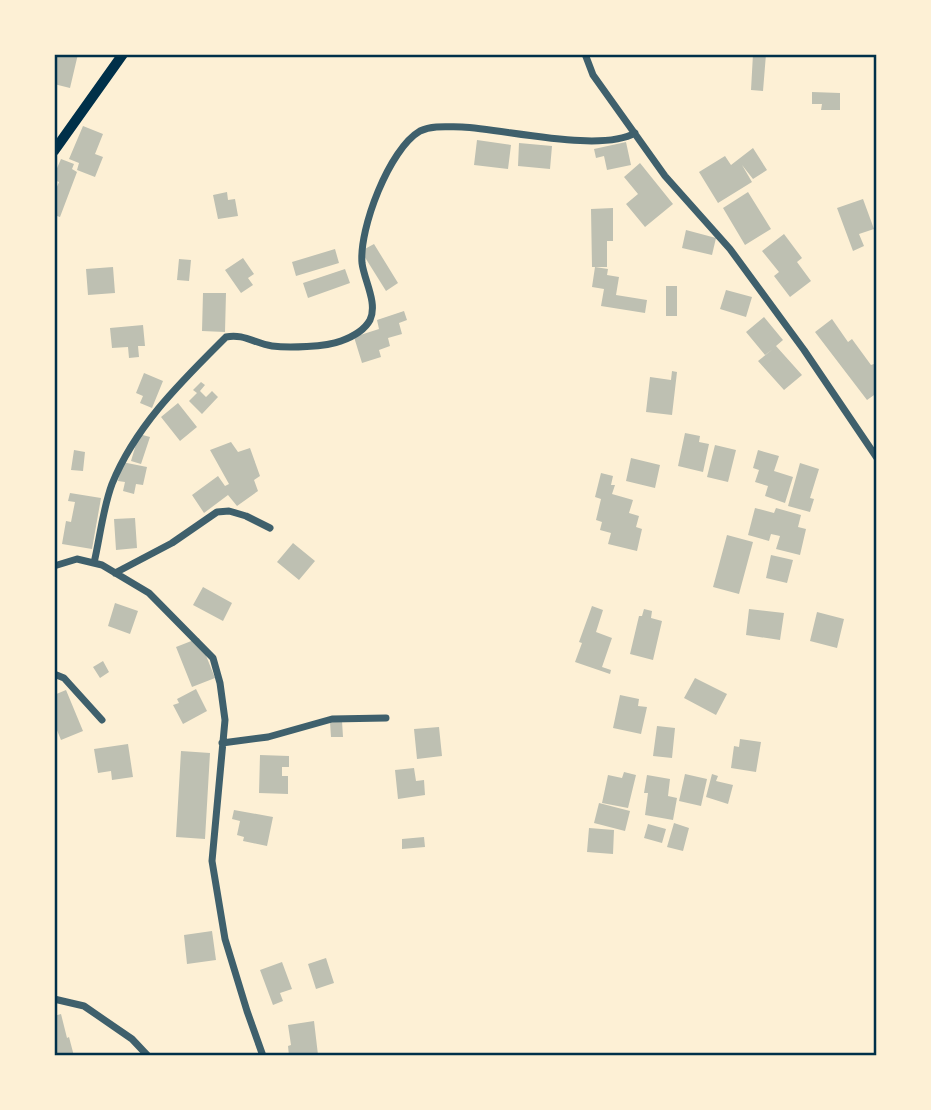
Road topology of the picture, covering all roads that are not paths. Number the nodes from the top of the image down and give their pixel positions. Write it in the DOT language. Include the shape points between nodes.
graph roads {
  1 [pos="122,54"];
  2 [pos="585,54"];
  3 [pos="635,133"];
  4 [pos="56,145"];
  5 [pos="877,458"];
  6 [pos="270,528"];
  7 [pos="94,563"];
  8 [pos="54,566"];
  9 [pos="115,573"];
  10 [pos="54,674"];
  11 [pos="386,718"];
  12 [pos="102,720"];
  13 [pos="222,743"];
  14 [pos="54,999"];
  15 [pos="148,1056"];
  16 [pos="263,1056"];
  1 -- 4 [label="main road"];
  2 -- 3 [label="street" via="593,75"];
  3 -- 5 [label="street" via="665,176 730,249"];
  3 -- 7 [label="street" via="611,141 577,140 439,126 412,138 374,198 362,247 371,318 359,332 337,343 270,346 235,335 226,337 172,390 126,453 111,487"];
  6 -- 9 [label="street" via="246,516 217,512 172,543"];
  7 -- 8 [label="street" via="77,559"];
  7 -- 9 [label="street"];
  9 -- 13 [label="street" via="149,593 213,658 225,720"];
  10 -- 12 [label="street" via="64,678"];
  11 -- 13 [label="street" via="332,719 268,737"];
  13 -- 16 [label="street" via="212,861 225,939"];
  14 -- 15 [label="street" via="84,1006 132,1039"];
}
